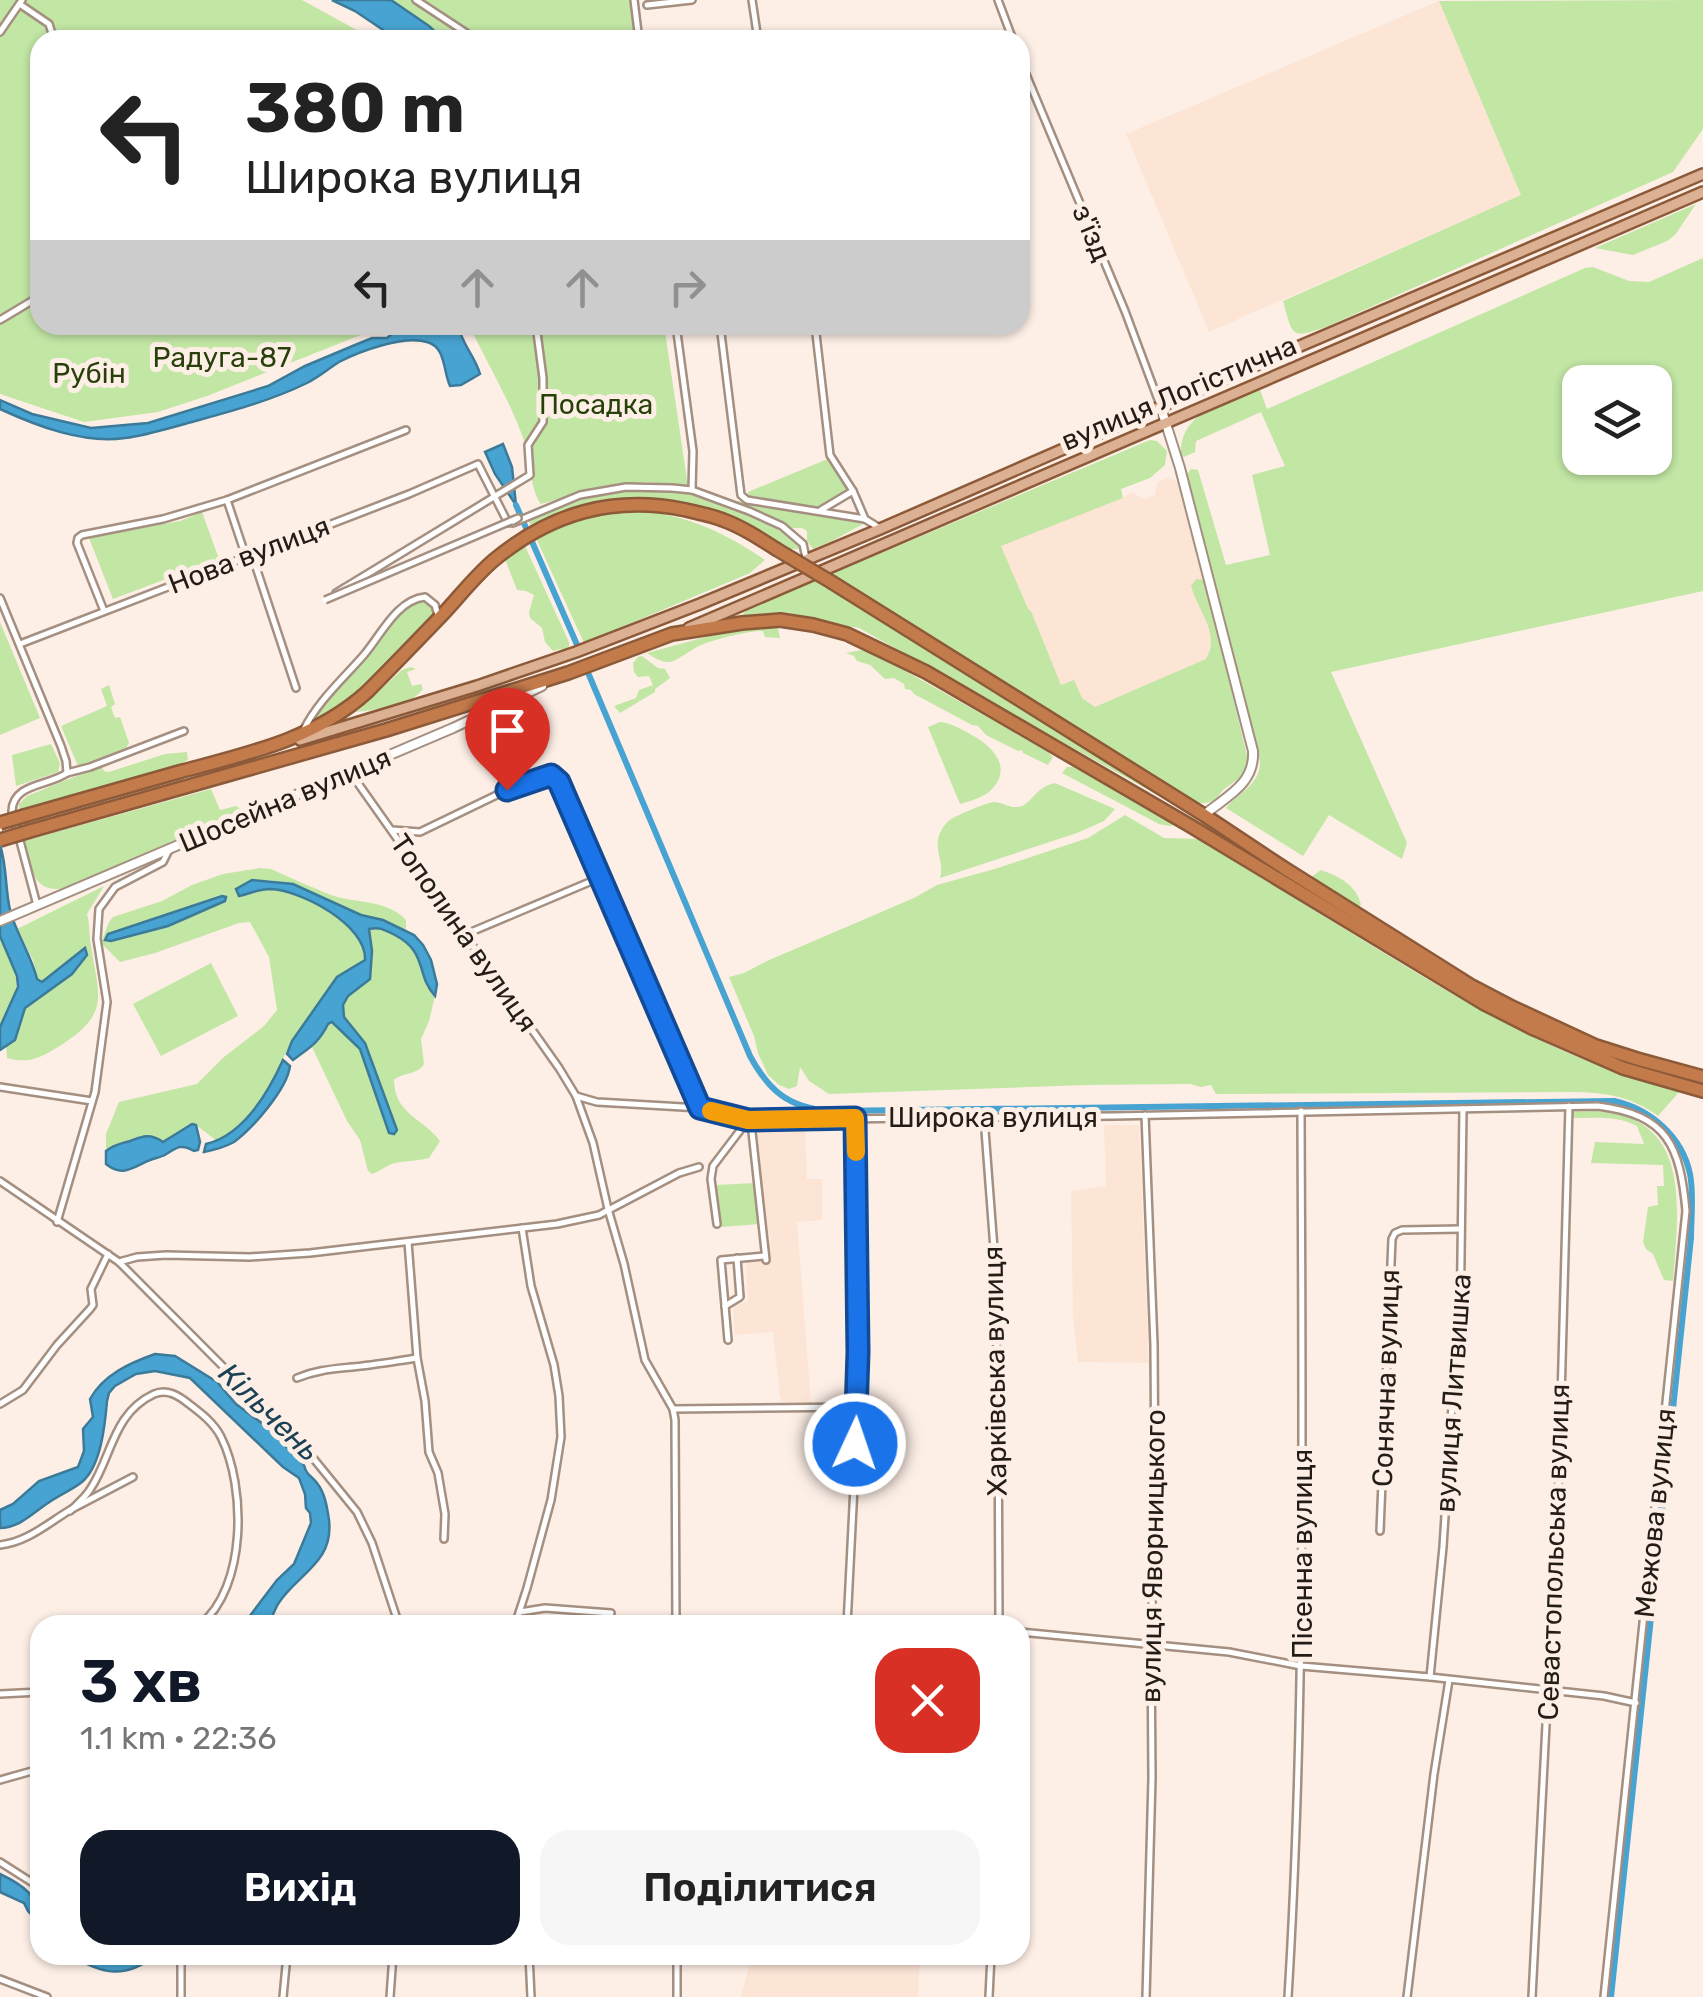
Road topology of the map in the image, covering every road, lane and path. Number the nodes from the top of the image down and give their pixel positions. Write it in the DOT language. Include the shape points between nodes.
graph roads {
  1 [pos="416,0"];
  2 [pos="634,0"];
  3 [pos="692,0"];
  4 [pos="752,0"];
  5 [pos="998,0"];
  6 [pos="22,2"];
  7 [pos="647,5"];
  8 [pos="52,30"];
  9 [pos="462,30"];
  10 [pos="638,30"];
  11 [pos="756,30"];
  12 [pos="1009,30"];
  13 [pos="0,32"];
  14 [pos="1030,84"];
  15 [pos="1703,174"];
  16 [pos="1703,192"];
  17 [pos="30,302"];
  18 [pos="0,320"];
  19 [pos="537,335"];
  20 [pos="677,335"];
  21 [pos="721,335"];
  22 [pos="816,335"];
  23 [pos="1161,408"];
  24 [pos="1167,423"];
  25 [pos="406,430"];
  26 [pos="692,490"];
  27 [pos="852,491"];
  28 [pos="226,500"];
  29 [pos="820,510"];
  30 [pos="865,519"];
  31 [pos="880,529"];
  32 [pos="249,556"];
  33 [pos="806,560"];
  34 [pos="0,598"];
  35 [pos="326,600"];
  36 [pos="104,610"];
  37 [pos="439,618"];
  38 [pos="672,634"];
  39 [pos="20,644"];
  40 [pos="568,673"];
  41 [pos="296,688"];
  42 [pos="184,731"];
  43 [pos="302,734"];
  44 [pos="259,752"];
  45 [pos="67,772"];
  46 [pos="350,772"];
  47 [pos="1204,815"];
  48 [pos="0,822"];
  49 [pos="1189,825"];
  50 [pos="390,829"];
  51 [pos="0,840"];
  52 [pos="168,850"];
  53 [pos="599,878"];
  54 [pos="37,905"];
  55 [pos="0,921"];
  56 [pos="464,934"];
  57 [pos="1703,1077"];
  58 [pos="0,1087"];
  59 [pos="1703,1090"];
  60 [pos="576,1096"];
  61 [pos="92,1100"];
  62 [pos="1569,1106"];
  63 [pos="700,1108"];
  64 [pos="1463,1108"];
  65 [pos="1301,1111"];
  66 [pos="1145,1115"];
  67 [pos="855,1118"];
  68 [pos="984,1118"];
  69 [pos="748,1120"];
  70 [pos="699,1167"];
  71 [pos="0,1181"];
  72 [pos="608,1209"];
  73 [pos="58,1222"];
  74 [pos="716,1224"];
  75 [pos="522,1228"];
  76 [pos="1461,1229"];
  77 [pos="408,1242"];
  78 [pos="108,1254"];
  79 [pos="736,1258"];
  80 [pos="120,1262"];
  81 [pos="725,1306"];
  82 [pos="728,1340"];
  83 [pos="417,1358"];
  84 [pos="297,1378"];
  85 [pos="0,1404"];
  86 [pos="857,1407"];
  87 [pos="673,1409"];
  88 [pos="133,1477"];
  89 [pos="70,1510"];
  90 [pos="1380,1530"];
  91 [pos="444,1539"];
  92 [pos="0,1545"];
  93 [pos="520,1612"];
  94 [pos="612,1613"];
  95 [pos="211,1615"];
  96 [pos="396,1615"];
  97 [pos="519,1615"];
  98 [pos="676,1615"];
  99 [pos="847,1615"];
  100 [pos="999,1615"];
  101 [pos="1030,1633"];
  102 [pos="1151,1645"];
  103 [pos="1302,1666"];
  104 [pos="1430,1677"];
  105 [pos="1449,1680"];
  106 [pos="1548,1691"];
  107 [pos="30,1692"];
  108 [pos="0,1694"];
  109 [pos="1636,1703"];
  110 [pos="30,1772"];
  111 [pos="0,1780"];
  112 [pos="0,1862"];
  113 [pos="30,1881"];
  114 [pos="181,1965"];
  115 [pos="286,1965"];
  116 [pos="392,1965"];
  117 [pos="529,1965"];
  118 [pos="677,1965"];
  119 [pos="991,1965"];
  120 [pos="0,1979"];
  121 [pos="47,1997"];
  122 [pos="181,1997"];
  123 [pos="283,1997"];
  124 [pos="390,1997"];
  125 [pos="531,1997"];
  126 [pos="677,1997"];
  127 [pos="989,1997"];
  128 [pos="1146,1997"];
  129 [pos="1288,1997"];
  130 [pos="1407,1997"];
  131 [pos="1532,1997"];
  132 [pos="1604,1997"];
  1 -- 9 [label="street"];
  2 -- 10 [label="street"];
  3 -- 7 [label="street"];
  4 -- 11 [label="street"];
  5 -- 12 [label="street"];
  6 -- 8 [label="street"];
  6 -- 13 [label="street"];
  14 -- 23 [label="street, з'їзд"];
  15 -- 23 [label="main road"];
  16 -- 24 [label="main road, вулиця Логістична"];
  17 -- 18 [label="street"];
  19 -- 35 [label="street" via="544,422 528,445 530,474"];
  20 -- 26 [label="street"];
  21 -- 29 [label="street" via="741,496"];
  22 -- 27 [label="street" via="830,454"];
  23 -- 24 [label="main road"];
  23 -- 31 [label="main road"];
  24 -- 38 [label="main road, вулиця Логістична"];
  24 -- 47 [label="main road" via="1252,751 1251,774"];
  25 -- 28 [label="street"];
  26 -- 33 [label="street" via="792,533 804,544"];
  26 -- 35 [label="street" via="626,487 580,495"];
  27 -- 29 [label="street"];
  27 -- 30 [label="street"];
  28 -- 32 [label="street"];
  28 -- 36 [label="street" via="78,538"];
  29 -- 30 [label="street"];
  30 -- 31 [label="street"];
  31 -- 33 [label="main road"];
  32 -- 35 [label="street, Нова вулиця, bridge" via="478,464 508,523 518,518"];
  32 -- 36 [label="street, Нова вулиця"];
  32 -- 41 [label="street"];
  33 -- 44 [label="main road" via="576,652"];
  34 -- 39 [label="street"];
  36 -- 39 [label="street, Нова вулиця"];
  37 -- 43 [label="highway" via="352,706"];
  37 -- 43 [label="street" via="425,596 396,614 324,697"];
  37 -- 47 [label="highway, bridge" via="522,540 582,512 651,504 718,518"];
  38 -- 40 [label="highway"];
  38 -- 49 [label="highway" via="780,620 848,634"];
  39 -- 45 [label="street"];
  40 -- 46 [label="main road, Шосейна вулиця"];
  40 -- 51 [label="highway, bridge"];
  42 -- 45 [label="street"];
  43 -- 44 [label="highway"];
  44 -- 48 [label="highway, bridge"];
  45 -- 54 [label="street" via="12,802"];
  46 -- 50 [label="street, Тополина вулиця"];
  46 -- 52 [label="main road, Шосейна вулиця"];
  47 -- 49 [label="highway"];
  47 -- 57 [label="highway" via="1470,985 1596,1046"];
  49 -- 59 [label="highway" via="1534,1030 1623,1068"];
  50 -- 53 [label="street" via="420,832 551,775"];
  50 -- 56 [label="street, Тополина вулиця"];
  52 -- 54 [label="main road, Шосейна вулиця"];
  52 -- 61 [label="street" via="163,862 116,887 99,908 107,1002"];
  53 -- 56 [label="street"];
  53 -- 63 [label="street"];
  54 -- 55 [label="main road, Шосейна вулиця"];
  56 -- 60 [label="street, Тополина вулиця"];
  58 -- 61 [label="street"];
  60 -- 63 [label="street, Широка вулиця"];
  60 -- 72 [label="street"];
  61 -- 73 [label="street"];
  62 -- 64 [label="street, Широка вулиця"];
  62 -- 106 [label="street, Севастопольська вулиця"];
  62 -- 109 [label="street, Межова вулиця" via="1644,1118 1666,1138 1683,1176 1686,1211"];
  63 -- 69 [label="street, Широка вулиця"];
  64 -- 65 [label="street, Широка вулиця"];
  64 -- 76 [label="street, вулиця Литвишка"];
  65 -- 66 [label="street, Широка вулиця"];
  65 -- 103 [label="street, Пісенна вулиця"];
  66 -- 68 [label="street, Широка вулиця"];
  66 -- 102 [label="street, вулиця Яворницького" via="1154,1345"];
  67 -- 68 [label="street, Широка вулиця"];
  67 -- 69 [label="street, Широка вулиця"];
  67 -- 86 [label="street"];
  68 -- 100 [label="street, Харківська вулиця" via="994,1249"];
  69 -- 74 [label="street" via="713,1166"];
  69 -- 79 [label="street" via="766,1258"];
  70 -- 72 [label="street"];
  71 -- 73 [label="street"];
  72 -- 75 [label="street"];
  72 -- 87 [label="street" via="644,1360"];
  73 -- 78 [label="street"];
  75 -- 77 [label="street"];
  75 -- 93 [label="street" via="554,1365 560,1437 551,1500"];
  76 -- 90 [label="street, Сонячна вулиця" via="1398,1230 1392,1239"];
  76 -- 104 [label="street, вулиця Литвишка" via="1460,1331"];
  77 -- 80 [label="street" via="293,1255 166,1254"];
  77 -- 83 [label="street"];
  78 -- 80 [label="street"];
  78 -- 85 [label="street" via="90,1289 90,1310 23,1390"];
  79 -- 81 [label="street" via="740,1297"];
  79 -- 81 [label="street" via="721,1260"];
  80 -- 96 [label="street" via="309,1452 358,1512"];
  81 -- 82 [label="street"];
  83 -- 84 [label="street"];
  83 -- 91 [label="street"];
  86 -- 87 [label="street"];
  86 -- 99 [label="street"];
  87 -- 98 [label="street"];
  88 -- 89 [label="street"];
  89 -- 92 [label="street" via="25,1539"];
  89 -- 95 [label="street" via="90,1492 113,1436 142,1401 166,1392 182,1398 220,1434 237,1493 236,1553"];
  93 -- 94 [label="street"];
  93 -- 97 [label="street"];
  101 -- 102 [label="street"];
  102 -- 103 [label="street"];
  102 -- 128 [label="street, вулиця Яворницького"];
  103 -- 104 [label="street"];
  103 -- 129 [label="street, Пісенна вулиця"];
  104 -- 105 [label="street"];
  105 -- 106 [label="street"];
  105 -- 130 [label="street"];
  106 -- 109 [label="street"];
  106 -- 131 [label="street, Севастопольська вулиця"];
  107 -- 108 [label="street"];
  109 -- 132 [label="street, Межова вулиця"];
  110 -- 111 [label="street"];
  112 -- 113 [label="street"];
  114 -- 122 [label="street"];
  115 -- 123 [label="street"];
  116 -- 124 [label="street"];
  117 -- 125 [label="street"];
  118 -- 126 [label="street"];
  119 -- 127 [label="street"];
  120 -- 121 [label="street"];
}
